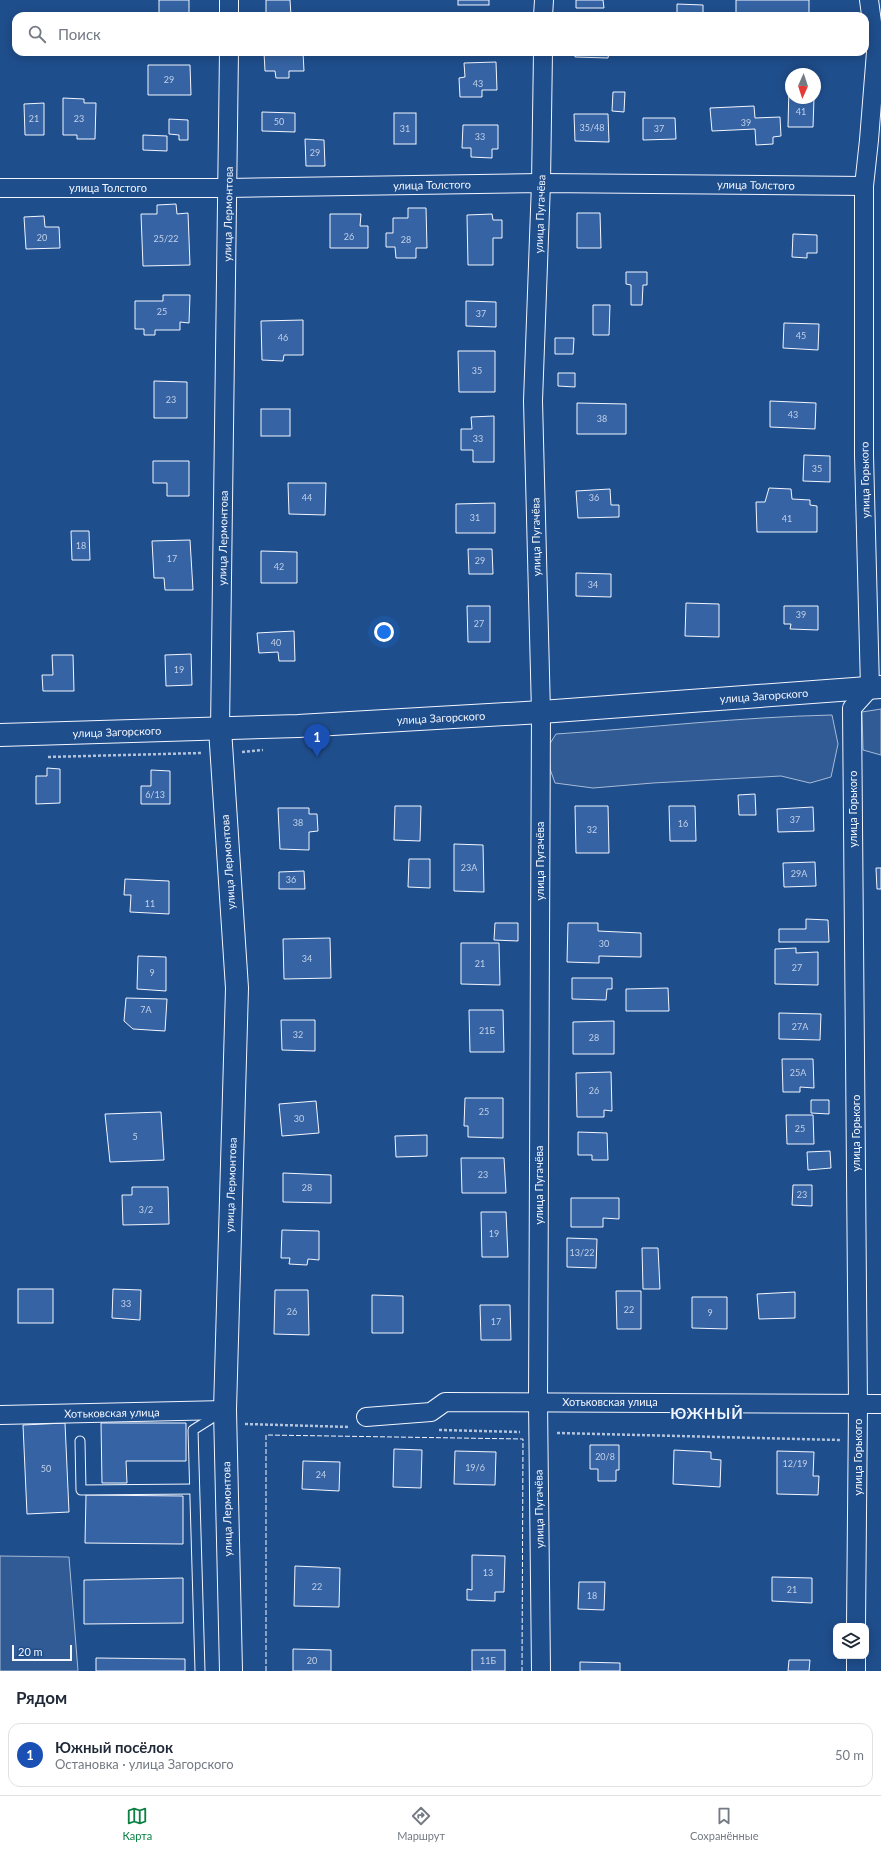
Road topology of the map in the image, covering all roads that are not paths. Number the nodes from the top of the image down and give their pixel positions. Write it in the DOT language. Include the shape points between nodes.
graph roads {
  1 [pos="229,0"];
  2 [pos="544,0"];
  3 [pos="869,0"];
  4 [pos="229,12"];
  5 [pos="543,12"];
  6 [pos="229,56"];
  7 [pos="543,56"];
  8 [pos="541,183"];
  9 [pos="864,186"];
  10 [pos="0,188"];
  11 [pos="228,188"];
  12 [pos="876,687"];
  13 [pos="541,712"];
  14 [pos="220,729"];
  15 [pos="0,736"];
  16 [pos="538,1401"];
  17 [pos="858,1404"];
  18 [pos="881,1404"];
  19 [pos="225,1410"];
  20 [pos="0,1415"];
  21 [pos="366,1417"];
  22 [pos="80,1441"];
  23 [pos="194,1489"];
  24 [pos="856,1623"];
  25 [pos="856,1659"];
  26 [pos="200,1671"];
  27 [pos="231,1671"];
  28 [pos="541,1671"];
  29 [pos="856,1671"];
  1 -- 4 [label="street"];
  2 -- 5 [label="street"];
  3 -- 9 [label="street, улица Горького" via="876,52"];
  6 -- 11 [label="street, улица Лермонтова"];
  7 -- 8 [label="street, улица Пугачёва"];
  8 -- 9 [label="street, улица Толстого"];
  8 -- 11 [label="street, улица Толстого"];
  8 -- 13 [label="street, улица Пугачёва" via="533,401"];
  9 -- 12 [label="street, улица Горького" via="864,456"];
  10 -- 11 [label="street, улица Толстого"];
  11 -- 14 [label="street, улица Лермонтова"];
  12 -- 13 [label="street, улица Загорского"];
  12 -- 17 [label="street, улица Горького" via="852,708"];
  13 -- 14 [label="street, улица Загорского"];
  13 -- 16 [label="street, улица Пугачёва"];
  14 -- 15 [label="street, улица Загорского"];
  14 -- 19 [label="street, улица Лермонтова" via="237,988"];
  16 -- 17 [label="street, Хотьковская улица"];
  16 -- 21 [label="street, Хотьковская улица" via="445,1402 431,1412"];
  16 -- 28 [label="street, улица Пугачёва"];
  17 -- 18 [label="street, Хотьковская улица"];
  17 -- 24 [label="street, улица Горького"];
  19 -- 20 [label="street, Хотьковская улица"];
  19 -- 23 [label="lane" via="193,1430"];
  19 -- 27 [label="street, улица Лермонтова"];
  22 -- 23 [label="lane" via="81,1490"];
  23 -- 26 [label="lane"];
  25 -- 29 [label="street"];
}
